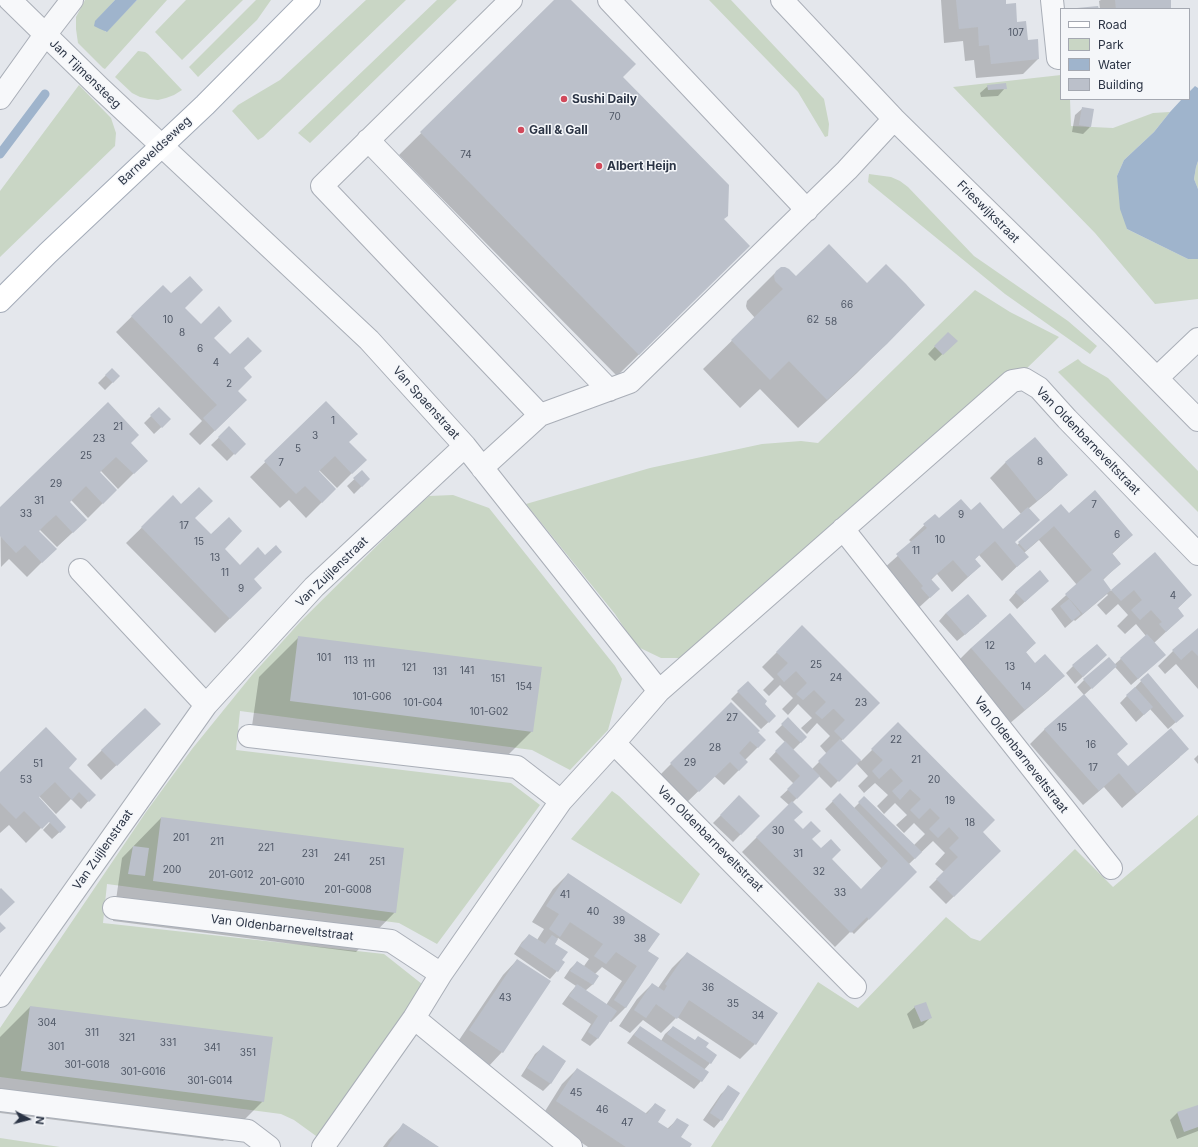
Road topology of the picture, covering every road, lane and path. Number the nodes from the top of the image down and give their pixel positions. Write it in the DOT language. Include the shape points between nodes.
graph roads {
  1 [pos="10,0"];
  2 [pos="72,0"];
  3 [pos="309,0"];
  4 [pos="511,0"];
  5 [pos="609,0"];
  6 [pos="782,0"];
  7 [pos="1052,0"];
  8 [pos="45,35"];
  9 [pos="1058,58"];
  10 [pos="0,98"];
  11 [pos="894,119"];
  12 [pos="368,140"];
  13 [pos="162,146"];
  14 [pos="806,210"];
  15 [pos="0,301"];
  16 [pos="1198,339"];
  17 [pos="1157,378"];
  18 [pos="609,390"];
  19 [pos="540,415"];
  20 [pos="1198,420"];
  21 [pos="465,446"];
  22 [pos="482,468"];
  23 [pos="842,529"];
  24 [pos="1198,554"];
  25 [pos="80,570"];
  26 [pos="659,691"];
  27 [pos="206,705"];
  28 [pos="249,736"];
  29 [pos="614,743"];
  30 [pos="561,801"];
  31 [pos="1111,868"];
  32 [pos="114,908"];
  33 [pos="441,974"];
  34 [pos="855,988"];
  35 [pos="0,996"];
  36 [pos="414,1018"];
  37 [pos="0,1100"];
  38 [pos="269,1147"];
  39 [pos="323,1147"];
  40 [pos="571,1147"];
  1 -- 8 [label="street, Jan Tijmensteeg"];
  2 -- 8 [label="street"];
  3 -- 13 [label="main road, Barneveldseweg"];
  4 -- 12 [label="street"];
  5 -- 14 [label="street"];
  6 -- 11 [label="street, Frieswijkstraat"];
  7 -- 9 [label="street"];
  8 -- 10 [label="street"];
  8 -- 13 [label="street, Jan Tijmensteeg"];
  11 -- 14 [label="street"];
  11 -- 17 [label="street, Frieswijkstraat"];
  12 -- 18 [label="street"];
  12 -- 19 [label="street" via="322,186"];
  13 -- 15 [label="main road, Barneveldseweg"];
  13 -- 21 [label="street, Van Spaenstraat" via="369,340"];
  14 -- 18 [label="street" via="630,382"];
  16 -- 17 [label="street"];
  17 -- 20 [label="street, Frieswijkstraat"];
  18 -- 19 [label="street"];
  19 -- 22 [label="street"];
  21 -- 22 [label="street, Van Spaenstraat"];
  21 -- 27 [label="street, Van Zuijlenstraat" via="314,586"];
  22 -- 26 [label="street, Van Spaenstraat"];
  23 -- 24 [label="street, Van Oldenbarneveltstraat" via="1012,381 1024,379 1039,388"];
  23 -- 26 [label="street, Van Oldenbarneveltstraat"];
  23 -- 31 [label="street, Van Oldenbarneveltstraat"];
  25 -- 27 [label="street"];
  26 -- 29 [label="street, Van Oldenbarneveltstraat"];
  27 -- 35 [label="street, Van Zuijlenstraat"];
  28 -- 30 [label="street" via="517,767"];
  29 -- 30 [label="street, Van Oldenbarneveltstraat"];
  29 -- 34 [label="street, Van Oldenbarneveltstraat"];
  30 -- 33 [label="street, Van Oldenbarneveltstraat"];
  32 -- 33 [label="street, Van Oldenbarneveltstraat" via="391,941"];
  33 -- 36 [label="street, Van Oldenbarneveltstraat"];
  36 -- 39 [label="street, Van Oldenbarneveltstraat"];
  36 -- 40 [label="street"];
  37 -- 38 [label="street" via="248,1131"];
}
